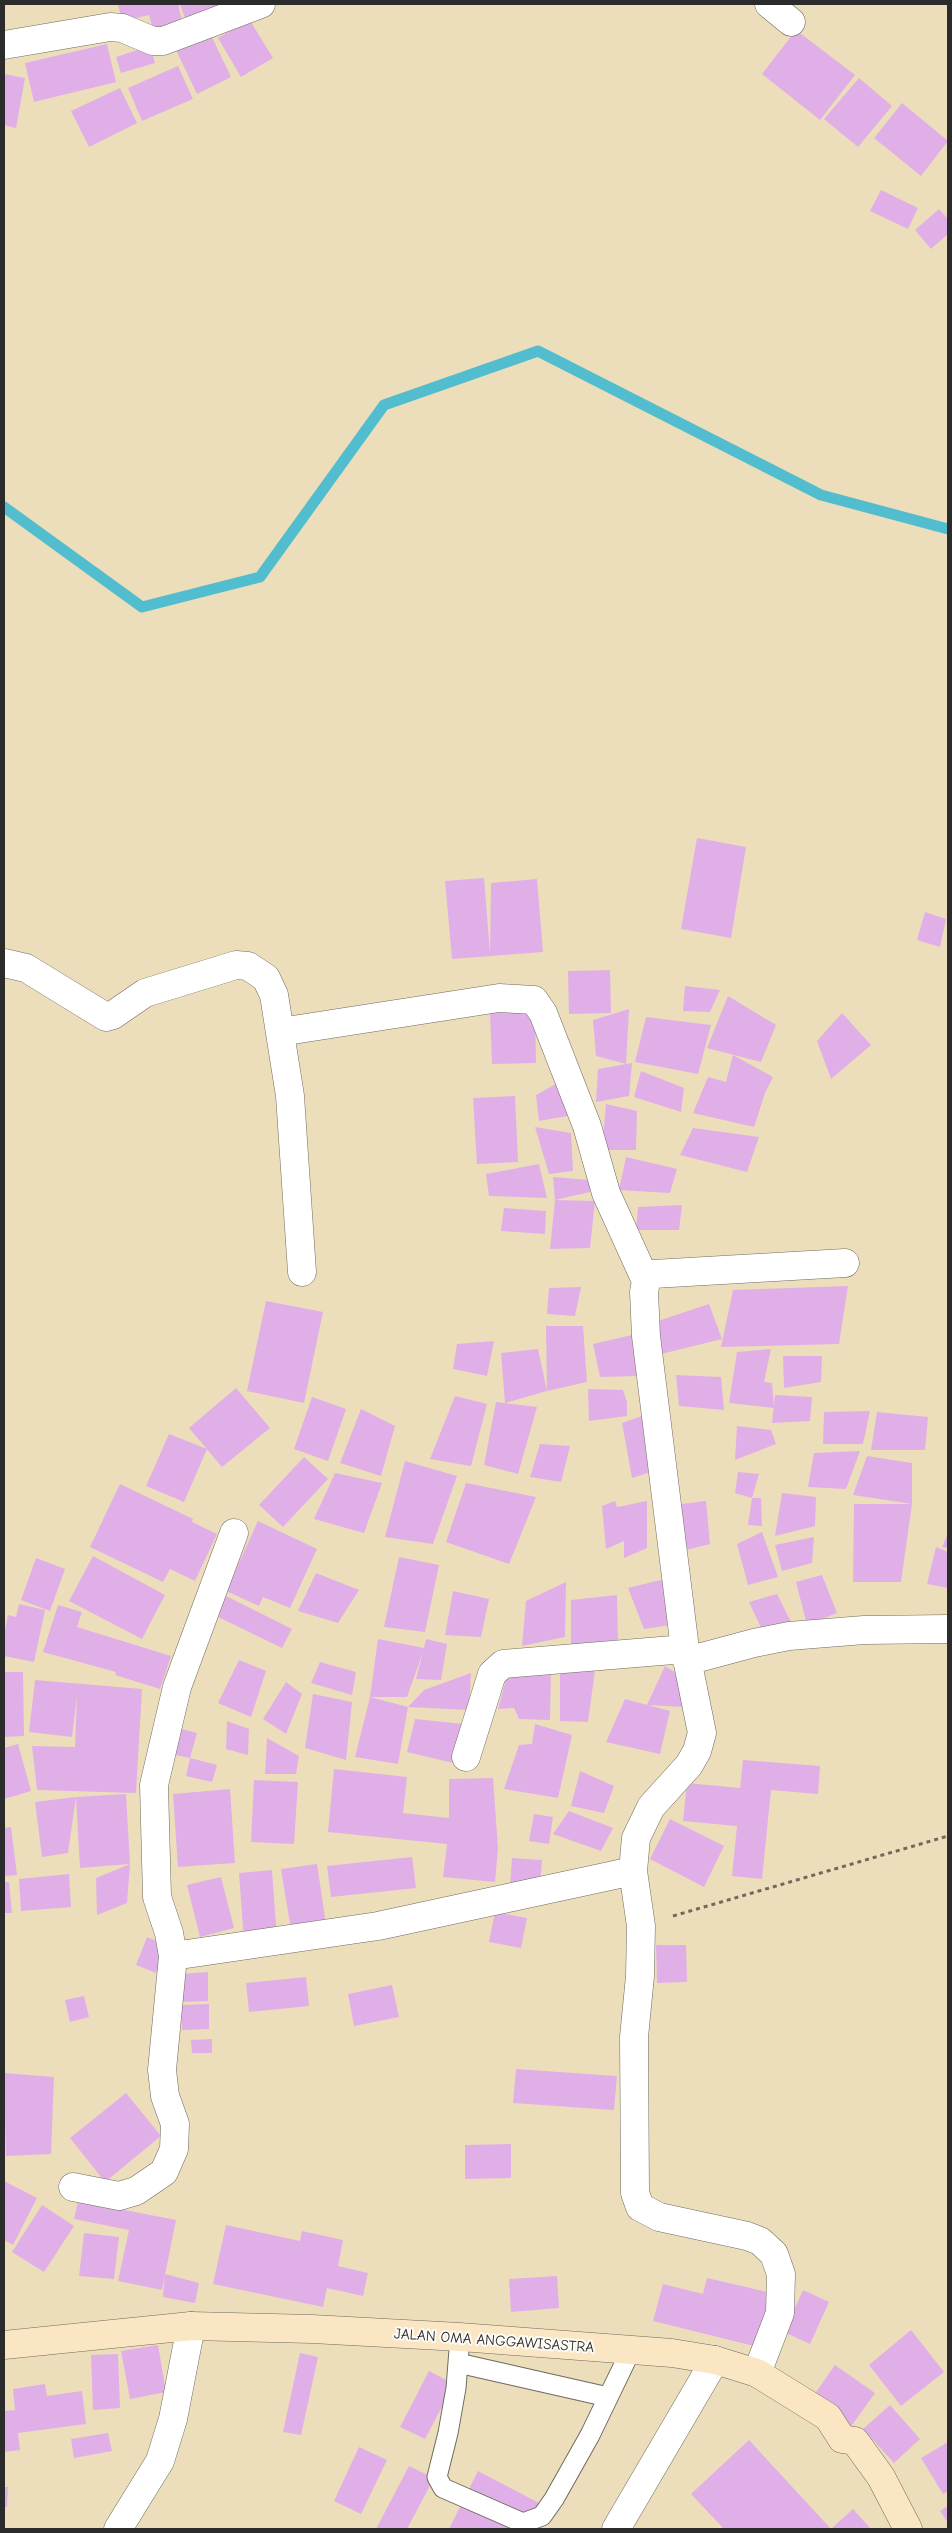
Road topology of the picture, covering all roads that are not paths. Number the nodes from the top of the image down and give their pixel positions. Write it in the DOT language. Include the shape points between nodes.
graph roads {
  1 [pos="260,4"];
  2 [pos="769,4"];
  3 [pos="791,22"];
  4 [pos="4,46"];
  5 [pos="4,963"];
  6 [pos="280,1032"];
  7 [pos="845,1263"];
  8 [pos="302,1272"];
  9 [pos="646,1281"];
  10 [pos="234,1532"];
  11 [pos="948,1629"];
  12 [pos="686,1655"];
  13 [pos="466,1757"];
  14 [pos="633,1871"];
  15 [pos="173,1956"];
  16 [pos="73,2187"];
  17 [pos="190,2326"];
  18 [pos="4,2345"];
  19 [pos="459,2350"];
  20 [pos="631,2350"];
  21 [pos="715,2360"];
  22 [pos="757,2374"];
  23 [pos="608,2397"];
  24 [pos="118,2529"];
  25 [pos="616,2529"];
  26 [pos="908,2529"];
  1 -- 4 [label="street" via="163,41 153,41 122,28 110,27"];
  2 -- 3 [label="street"];
  5 -- 6 [label="street" via="26,968 99,1015 106,1016 113,1015 145,993 236,965 248,966 266,978 274,995"];
  6 -- 8 [label="street" via="290,1096"];
  6 -- 9 [label="street" via="498,998 534,1000 544,1013 587,1126 606,1193"];
  7 -- 9 [label="street" via="653,1274"];
  9 -- 12 [label="street" via="646,1336"];
  10 -- 15 [label="street" via="177,1687 154,1785 157,1897"];
  11 -- 12 [label="street" via="864,1630 789,1636"];
  12 -- 13 [label="street" via="503,1664 492,1674"];
  12 -- 14 [label="street" via="702,1732 701,1742 689,1765 646,1816 636,1838"];
  14 -- 15 [label="street" via="378,1926"];
  14 -- 22 [label="street" via="641,1926 634,2037 636,2201 643,2209 659,2217 760,2241 774,2254 781,2274 780,2313"];
  15 -- 16 [label="street" via="162,2070 165,2096 175,2124 174,2149 164,2172 136,2191 119,2196"];
  17 -- 18 [label="main road, JALAN OMA ANGGAWISASTRA"];
  17 -- 19 [label="main road, JALAN OMA ANGGAWISASTRA" via="312,2329"];
  17 -- 24 [label="street" via="173,2419 160,2462"];
  19 -- 20 [label="main road, JALAN OMA ANGGAWISASTRA"];
  19 -- 23 [label="lane"];
  19 -- 23 [label="lane" via="448,2433 437,2477 442,2488 523,2523 542,2516 554,2499"];
  20 -- 21 [label="main road, JALAN OMA ANGGAWISASTRA"];
  20 -- 23 [label="lane"];
  21 -- 22 [label="main road, JALAN OMA ANGGAWISASTRA"];
  21 -- 25 [label="street"];
  22 -- 26 [label="main road, JALAN OMA ANGGAWISASTRA" via="819,2410 828,2417 842,2438 856,2441 881,2477"];
}
